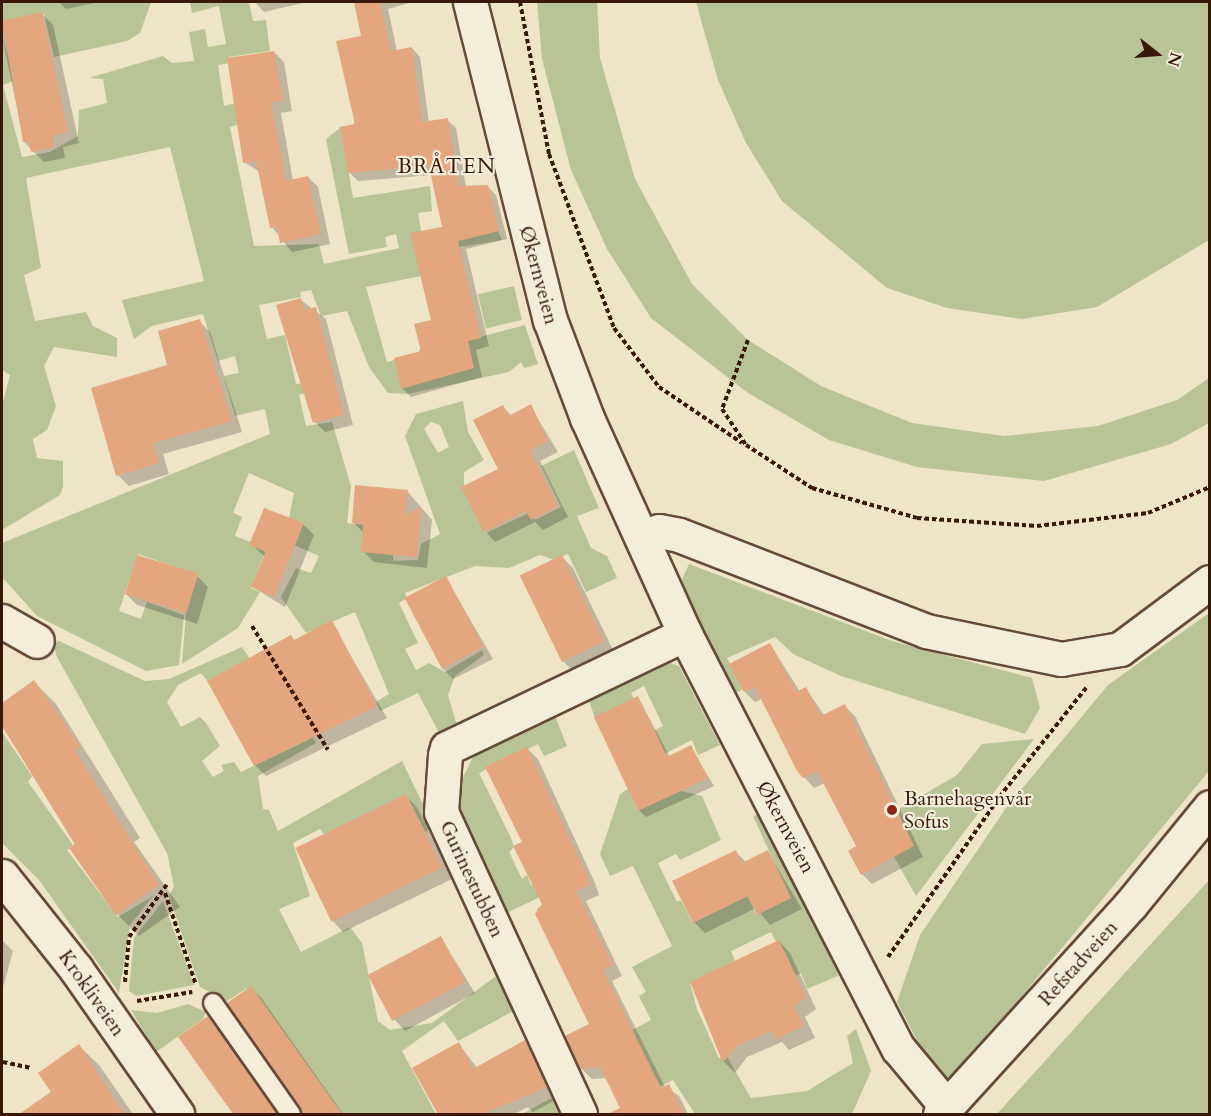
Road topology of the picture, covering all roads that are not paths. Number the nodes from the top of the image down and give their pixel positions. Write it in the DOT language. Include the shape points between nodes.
graph roads {
  1 [pos="470,2"];
  2 [pos="642,536"];
  3 [pos="1209,582"];
  4 [pos="2,621"];
  5 [pos="685,634"];
  6 [pos="37,640"];
  7 [pos="1209,807"];
  8 [pos="2,876"];
  9 [pos="213,1003"];
  10 [pos="944,1111"];
  11 [pos="177,1114"];
  12 [pos="291,1114"];
  13 [pos="580,1114"];
  1 -- 2 [label="street, Økernveien" via="550,320 587,418"];
  2 -- 3 [label="street" via="659,531 678,535 926,631 1061,660 1120,649"];
  2 -- 5 [label="street, Økernveien"];
  4 -- 6 [label="street"];
  5 -- 10 [label="street, Økernveien" via="869,985 898,1048"];
  5 -- 13 [label="street, Gurinestubben" via="447,748 445,755 441,813"];
  7 -- 10 [label="street, Refstadveien" via="1131,904"];
  8 -- 11 [label="street, Krokliveien" via="76,969"];
  9 -- 12 [label="lane"];
}
